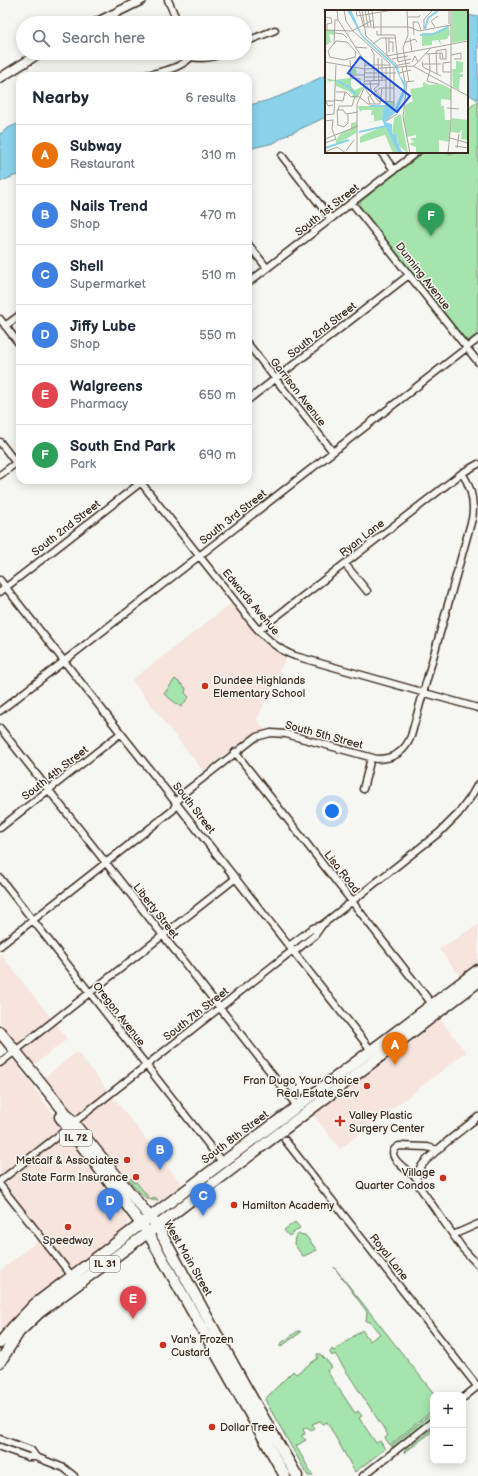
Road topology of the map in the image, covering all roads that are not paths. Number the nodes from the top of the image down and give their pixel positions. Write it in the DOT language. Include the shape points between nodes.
graph roads {
  1 [pos="142,0"];
  2 [pos="168,0"];
  3 [pos="109,16"];
  4 [pos="175,16"];
  5 [pos="275,30"];
  6 [pos="252,39"];
  7 [pos="29,60"];
  8 [pos="186,60"];
  9 [pos="157,72"];
  10 [pos="0,78"];
  11 [pos="382,153"];
  12 [pos="416,153"];
  13 [pos="282,156"];
  14 [pos="394,170"];
  15 [pos="352,202"];
  16 [pos="331,219"];
  17 [pos="252,249"];
  18 [pos="267,268"];
  19 [pos="409,275"];
  20 [pos="252,280"];
  21 [pos="16,318"];
  22 [pos="0,319"];
  23 [pos="5,326"];
  24 [pos="478,339"];
  25 [pos="16,340"];
  26 [pos="467,348"];
  27 [pos="252,349"];
  28 [pos="478,362"];
  29 [pos="275,379"];
  30 [pos="252,397"];
  31 [pos="0,442"];
  32 [pos="333,452"];
  33 [pos="16,459"];
  34 [pos="16,463"];
  35 [pos="478,464"];
  36 [pos="462,473"];
  37 [pos="0,475"];
  38 [pos="138,484"];
  39 [pos="144,484"];
  40 [pos="200,556"];
  41 [pos="345,564"];
  42 [pos="0,580"];
  43 [pos="6,588"];
  44 [pos="0,592"];
  45 [pos="367,592"];
  46 [pos="258,630"];
  47 [pos="64,660"];
  48 [pos="423,692"];
  49 [pos="478,708"];
  50 [pos="0,711"];
  51 [pos="0,728"];
  52 [pos="122,733"];
  53 [pos="235,752"];
  54 [pos="372,758"];
  55 [pos="478,784"];
  56 [pos="49,790"];
  57 [pos="363,790"];
  58 [pos="176,802"];
  59 [pos="0,828"];
  60 [pos="106,862"];
  61 [pos="0,878"];
  62 [pos="236,878"];
  63 [pos="352,901"];
  64 [pos="33,920"];
  65 [pos="163,935"];
  66 [pos="0,946"];
  67 [pos="292,949"];
  68 [pos="478,970"];
  69 [pos="478,982"];
  70 [pos="90,992"];
  71 [pos="432,1004"];
  72 [pos="220,1007"];
  73 [pos="0,1032"];
  74 [pos="371,1050"];
  75 [pos="15,1051"];
  76 [pos="0,1063"];
  77 [pos="147,1065"];
  78 [pos="297,1106"];
  79 [pos="478,1117"];
  80 [pos="70,1125"];
  81 [pos="285,1140"];
  82 [pos="438,1150"];
  83 [pos="222,1162"];
  84 [pos="417,1178"];
  85 [pos="0,1181"];
  86 [pos="0,1185"];
  87 [pos="149,1217"];
  88 [pos="141,1224"];
  89 [pos="478,1224"];
  90 [pos="157,1226"];
  91 [pos="148,1233"];
  92 [pos="453,1235"];
  93 [pos="477,1261"];
  94 [pos="72,1276"];
  95 [pos="3,1340"];
  96 [pos="0,1362"];
  97 [pos="478,1386"];
  98 [pos="466,1396"];
  99 [pos="430,1423"];
  100 [pos="0,1439"];
  101 [pos="0,1447"];
  102 [pos="36,1457"];
  103 [pos="74,1476"];
  104 [pos="286,1476"];
  105 [pos="297,1476"];
  106 [pos="363,1476"];
  1 -- 3 [label="street"];
  2 -- 4 [label="street"];
  5 -- 6 [label="street"];
  7 -- 10 [label="street"];
  8 -- 9 [label="street" via="176,67"];
  11 -- 14 [label="street"];
  12 -- 14 [label="street, South 1st Street"];
  13 -- 16 [label="street"];
  14 -- 15 [label="street, South 1st Street"];
  15 -- 16 [label="street, South 1st Street"];
  15 -- 19 [label="street, Dunning Avenue"];
  16 -- 18 [label="street, South 1st Street"];
  17 -- 18 [label="street"];
  18 -- 20 [label="street, South 1st Street"];
  19 -- 26 [label="street, Dunning Avenue"];
  19 -- 29 [label="street, South 2nd Street"];
  21 -- 23 [label="street"];
  22 -- 23 [label="street"];
  23 -- 25 [label="street"];
  24 -- 26 [label="street, South 3rd Street"];
  26 -- 28 [label="street, Dunning Avenue"];
  26 -- 32 [label="street, South 3rd Street"];
  27 -- 29 [label="street, Garrison Avenue"];
  29 -- 30 [label="street, South 2nd Street"];
  29 -- 32 [label="street, Garrison Avenue"];
  31 -- 33 [label="street"];
  32 -- 40 [label="street, South 3rd Street"];
  34 -- 37 [label="street"];
  35 -- 36 [label="street, Ryan Lane"];
  36 -- 41 [label="street, Ryan Lane"];
  36 -- 48 [label="street, South 5th Street" via="472,492 473,515"];
  38 -- 43 [label="street, South 2nd Street"];
  39 -- 40 [label="street, Edwards Avenue"];
  40 -- 46 [label="street, Edwards Avenue"];
  40 -- 47 [label="street, South 3rd Street"];
  41 -- 45 [label="street"];
  41 -- 46 [label="street, Ryan Lane"];
  42 -- 43 [label="street, South Street"];
  43 -- 44 [label="street, South 2nd Street"];
  43 -- 47 [label="street, South Street"];
  46 -- 48 [label="street, Edwards Avenue" via="271,643 290,654"];
  47 -- 50 [label="street, South 3rd Street"];
  47 -- 52 [label="street, South Street"];
  48 -- 49 [label="street, Edwards Avenue"];
  48 -- 54 [label="street, South 5th Street" via="410,739 404,748 392,757"];
  51 -- 56 [label="street, Liberty Street"];
  52 -- 56 [label="street, South 4th Street"];
  52 -- 58 [label="street, South Street"];
  53 -- 54 [label="street, South 5th Street" via="256,737 279,733"];
  53 -- 58 [label="street, South 5th Street"];
  53 -- 63 [label="street, Lisa Road"];
  54 -- 57 [label="street"];
  55 -- 63 [label="street, South 7th Street" via="458,814 442,830"];
  56 -- 59 [label="street, South 4th Street"];
  56 -- 60 [label="street, Liberty Street"];
  58 -- 60 [label="street, South 5th Street" via="172,810"];
  58 -- 62 [label="street, South Street"];
  60 -- 64 [label="street, South 5th Street"];
  60 -- 65 [label="street, Liberty Street"];
  61 -- 64 [label="street, Oregon Avenue"];
  62 -- 65 [label="street"];
  62 -- 67 [label="street, South Street"];
  63 -- 67 [label="street, South 7th Street" via="322,925 313,928"];
  63 -- 71 [label="street, Lisa Road"];
  64 -- 66 [label="street, South 5th Street"];
  64 -- 70 [label="street, Oregon Avenue"];
  65 -- 70 [label="street"];
  65 -- 72 [label="street, Liberty Street"];
  67 -- 72 [label="street, South 7th Street"];
  67 -- 74 [label="street, South Street"];
  68 -- 71 [label="main road, South 8th Street"];
  69 -- 90 [label="main road, IL 31"];
  70 -- 75 [label="street"];
  70 -- 77 [label="street, Oregon Avenue"];
  71 -- 74 [label="main road, South 8th Street"];
  72 -- 77 [label="street, South 7th Street"];
  72 -- 78 [label="street, Liberty Street"];
  73 -- 75 [label="main road, West Main Street / IL 72"];
  74 -- 78 [label="main road, South 8th Street"];
  75 -- 76 [label="street"];
  75 -- 80 [label="main road, West Main Street / IL 72"];
  77 -- 80 [label="street, South 7th Street"];
  77 -- 83 [label="street, Oregon Avenue"];
  78 -- 83 [label="main road, South 8th Street"];
  79 -- 82 [label="street"];
  80 -- 85 [label="street, South 7th Street"];
  80 -- 87 [label="main road, West Main Street / IL 72"];
  80 -- 88 [label="main road, West Main Street / IL 72"];
  81 -- 97 [label="street, Royal Lane"];
  82 -- 84 [label="street" via="421,1168"];
  82 -- 84 [label="street" via="399,1146 393,1152 396,1161"];
  83 -- 87 [label="main road, South 8th Street"];
  84 -- 92 [label="street"];
  86 -- 94 [label="street"];
  87 -- 88 [label="main road, South 8th Street"];
  87 -- 90 [label="main road, West Main Street / IL 72"];
  88 -- 91 [label="main road, West Main Street / IL 72"];
  88 -- 94 [label="main road, South 8th Street"];
  89 -- 92 [label="street"];
  90 -- 91 [label="main road, IL 31"];
  90 -- 105 [label="main road, West Main Street / IL 72"];
  91 -- 95 [label="main road, IL 31" via="40,1312 24,1327"];
  91 -- 104 [label="main road, West Main Street / IL 72"];
  92 -- 93 [label="street" via="463,1250"];
  94 -- 95 [label="main road, South 8th Street" via="35,1304"];
  95 -- 96 [label="main road, IL 31"];
  97 -- 98 [label="street"];
  99 -- 106 [label="street"];
  100 -- 102 [label="street" via="31,1450"];
  101 -- 102 [label="street" via="28,1457"];
  102 -- 103 [label="street" via="64,1468"];
}
